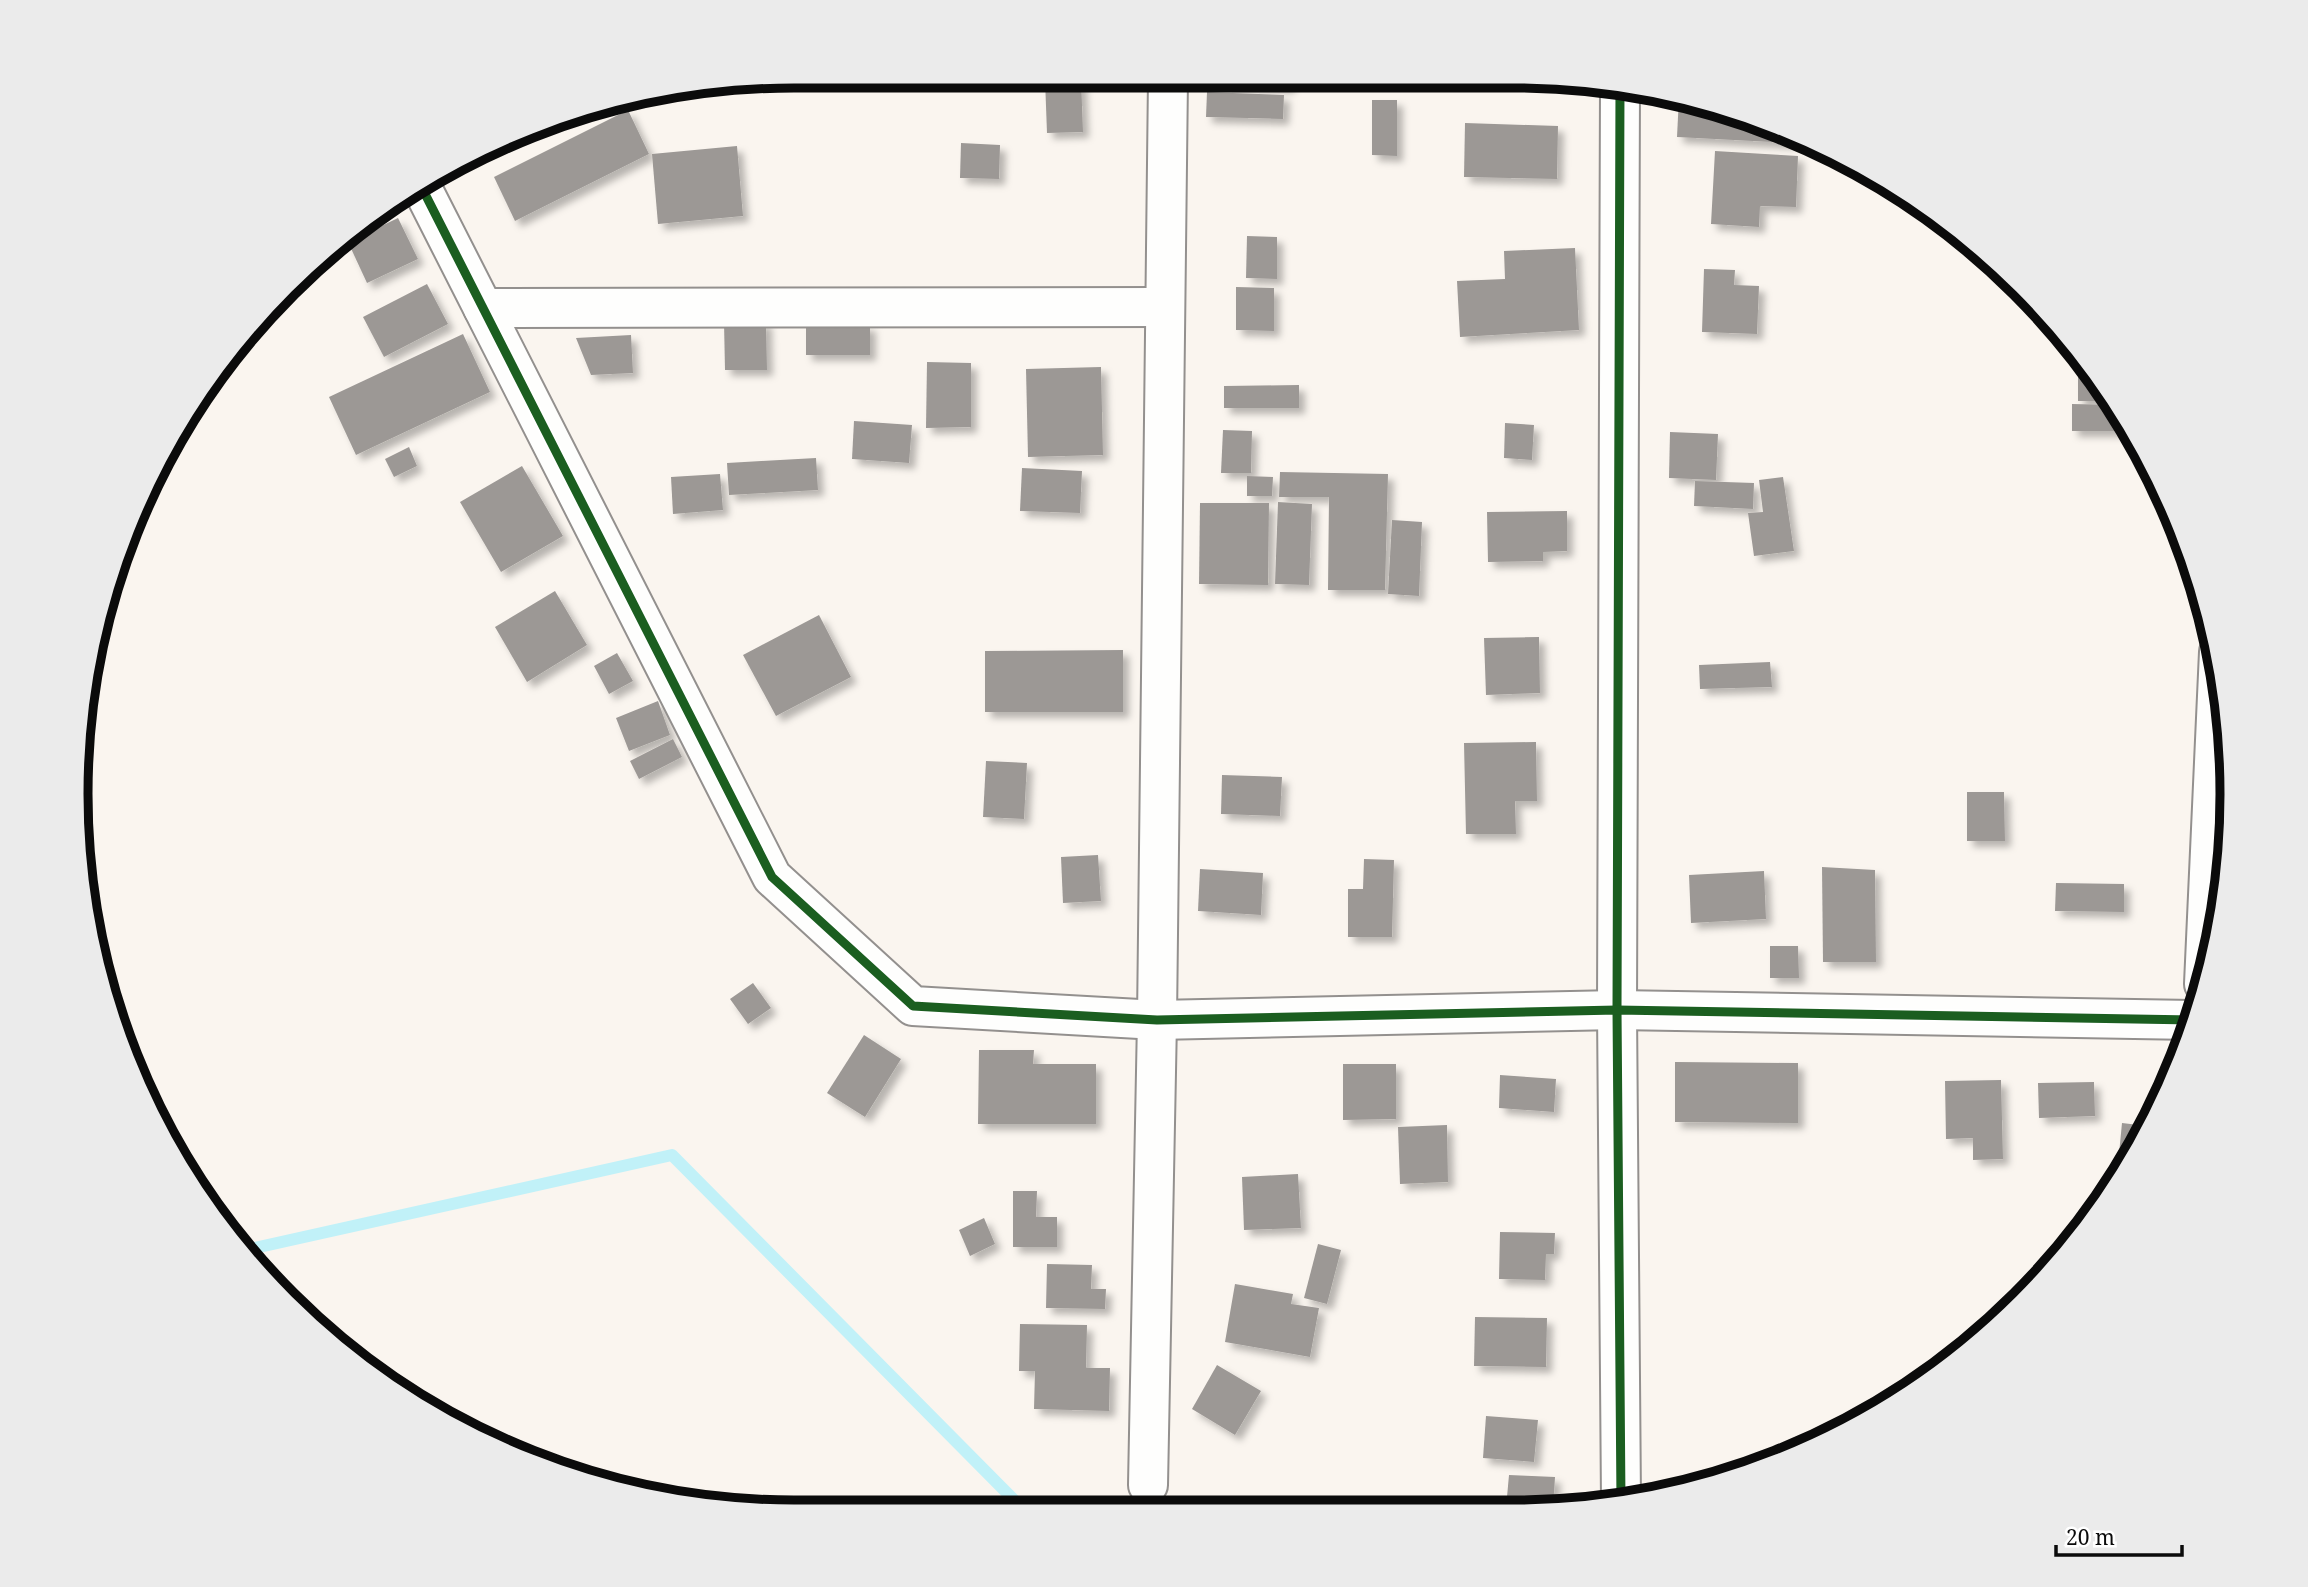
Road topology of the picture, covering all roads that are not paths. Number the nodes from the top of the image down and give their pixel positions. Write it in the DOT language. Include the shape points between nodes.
graph roads {
  1 [pos="1168,87"];
  2 [pos="1620,96"];
  3 [pos="424,192"];
  4 [pos="1165,307"];
  5 [pos="483,308"];
  6 [pos="2216,719"];
  7 [pos="2206,934"];
  8 [pos="1617,1010"];
  9 [pos="1157,1020"];
  10 [pos="2183,1020"];
  11 [pos="1148,1485"];
  12 [pos="1620,1491"];
  1 -- 4 [label="street"];
  2 -- 8 [label="street"];
  3 -- 5 [label="street"];
  4 -- 5 [label="street"];
  4 -- 9 [label="street"];
  5 -- 9 [label="street" via="772,877 913,1006"];
  6 -- 7 [label="street"];
  8 -- 9 [label="street"];
  8 -- 10 [label="street"];
  8 -- 12 [label="street"];
  9 -- 11 [label="street"];
}
